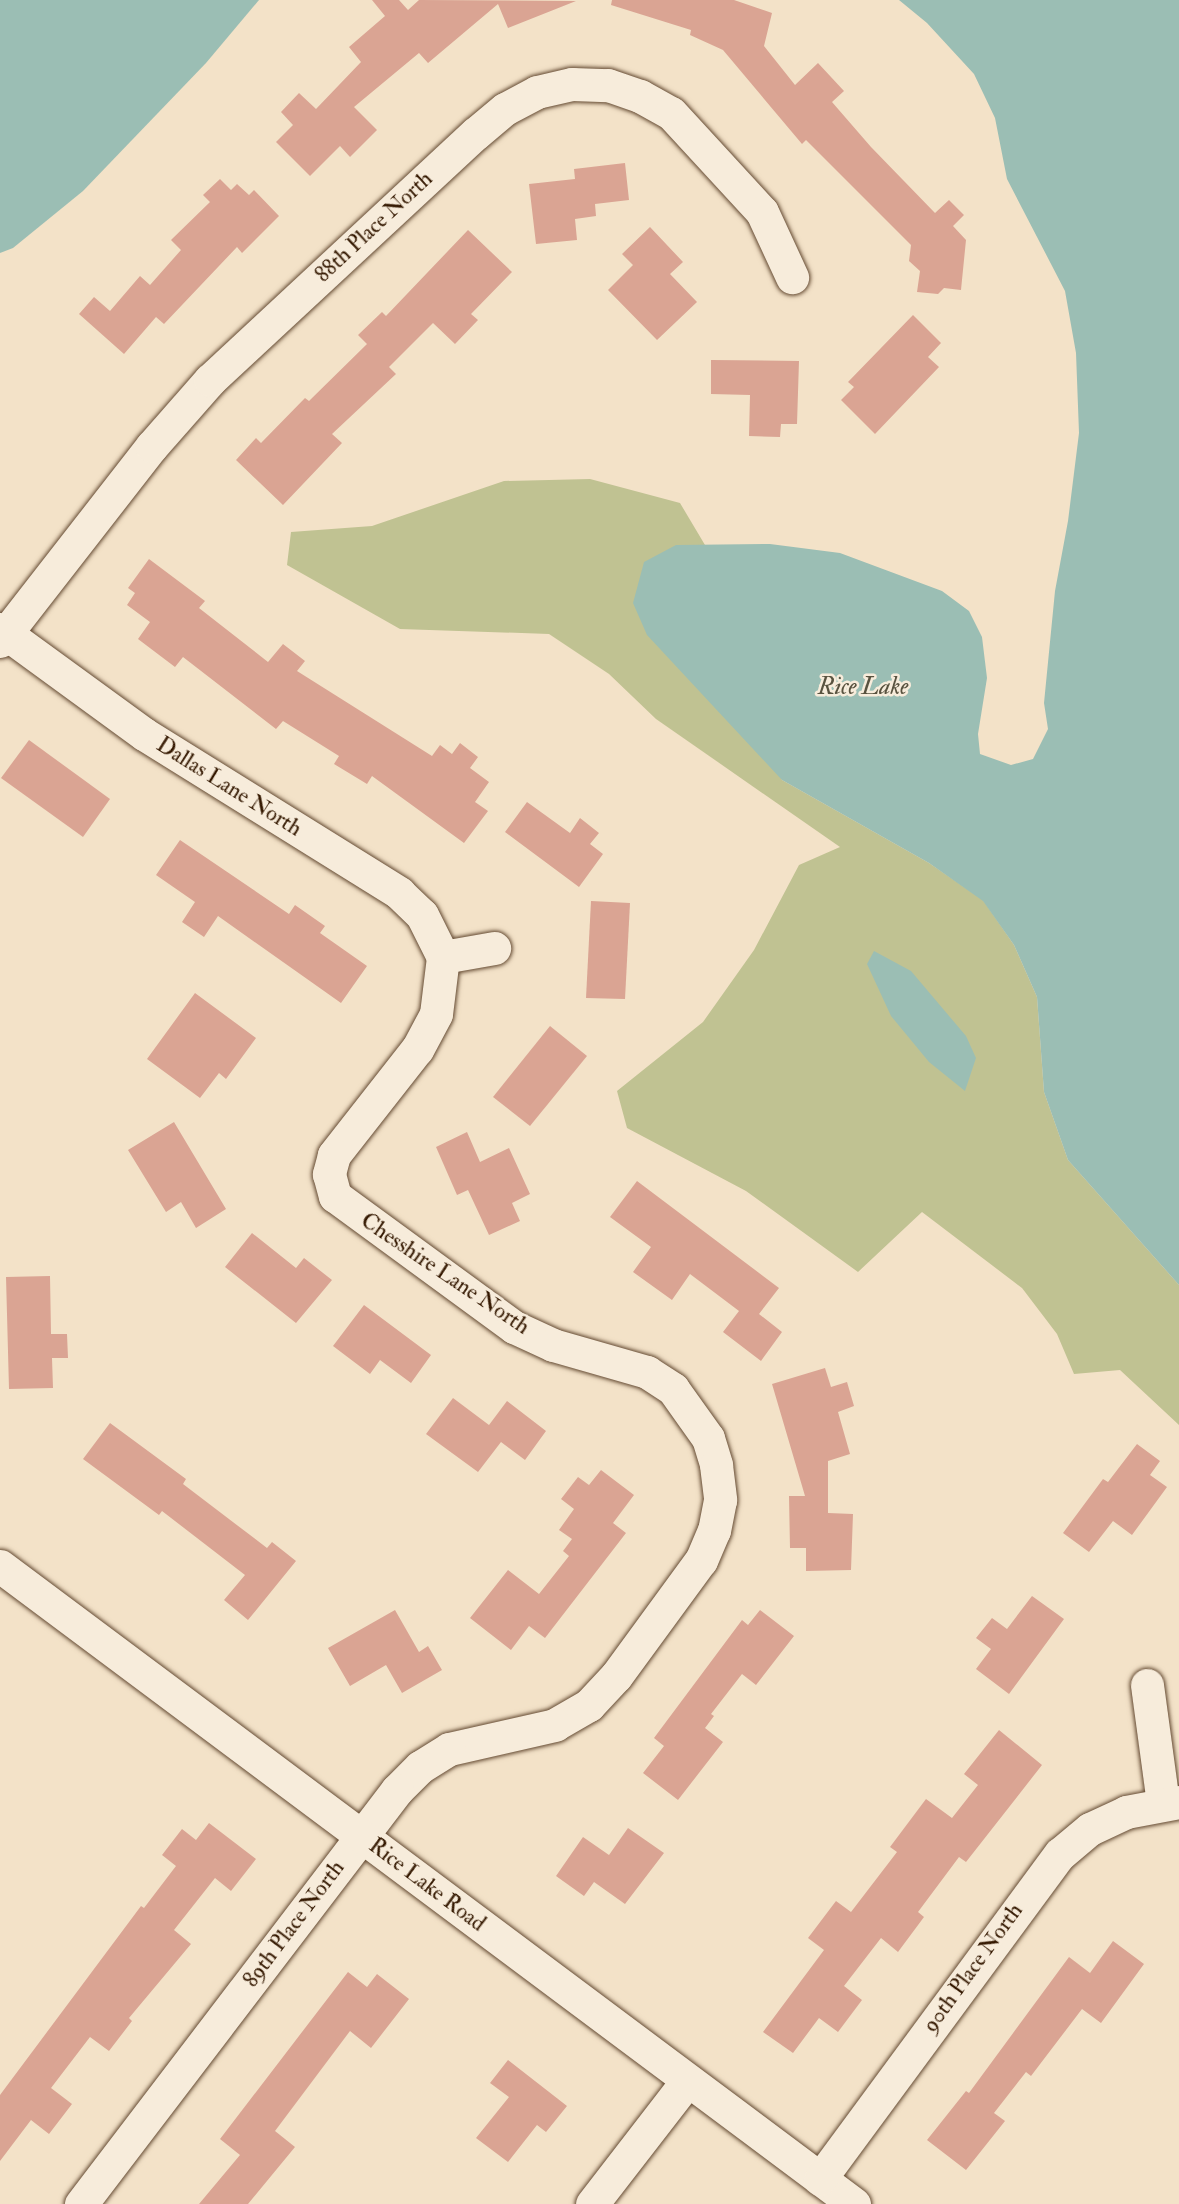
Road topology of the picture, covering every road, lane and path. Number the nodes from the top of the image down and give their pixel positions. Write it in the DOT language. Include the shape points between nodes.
graph roads {
  1 [pos="792,277"];
  2 [pos="2,635"];
  3 [pos="494,948"];
  4 [pos="443,957"];
  5 [pos="701,1560"];
  6 [pos="0,1566"];
  7 [pos="1147,1685"];
  8 [pos="1171,1802"];
  9 [pos="361,1836"];
  10 [pos="687,2081"];
  11 [pos="820,2179"];
  12 [pos="81,2204"];
  13 [pos="592,2204"];
  14 [pos="854,2204"];
  1 -- 2 [label="street, 88th Place North" via="762,212 671,113 640,96 608,86 572,84 537,92 505,109 475,134 210,380 152,446"];
  2 -- 4 [label="street, Dallas Lane North" via="144,734 399,893 422,915"];
  3 -- 4 [label="street"];
  4 -- 5 [label="street, Chesshire Lane North" via="436,1014 428,1032 333,1155 329,1174 335,1196 514,1327 553,1345 647,1372 673,1389 708,1438 716,1465 720,1500 714,1530"];
  5 -- 9 [label="street, 89th Place North" via="616,1676 589,1705 555,1725 449,1749 420,1767"];
  6 -- 9 [label="street, Rice Lake Road"];
  7 -- 8 [label="street"];
  8 -- 11 [label="street, 90th Place North" via="1126,1812 1090,1830 1060,1854"];
  9 -- 10 [label="street, Rice Lake Road"];
  9 -- 12 [label="street, 89th Place North"];
  10 -- 11 [label="street, Rice Lake Road"];
  10 -- 13 [label="street"];
  11 -- 14 [label="street, Rice Lake Road"];
}
